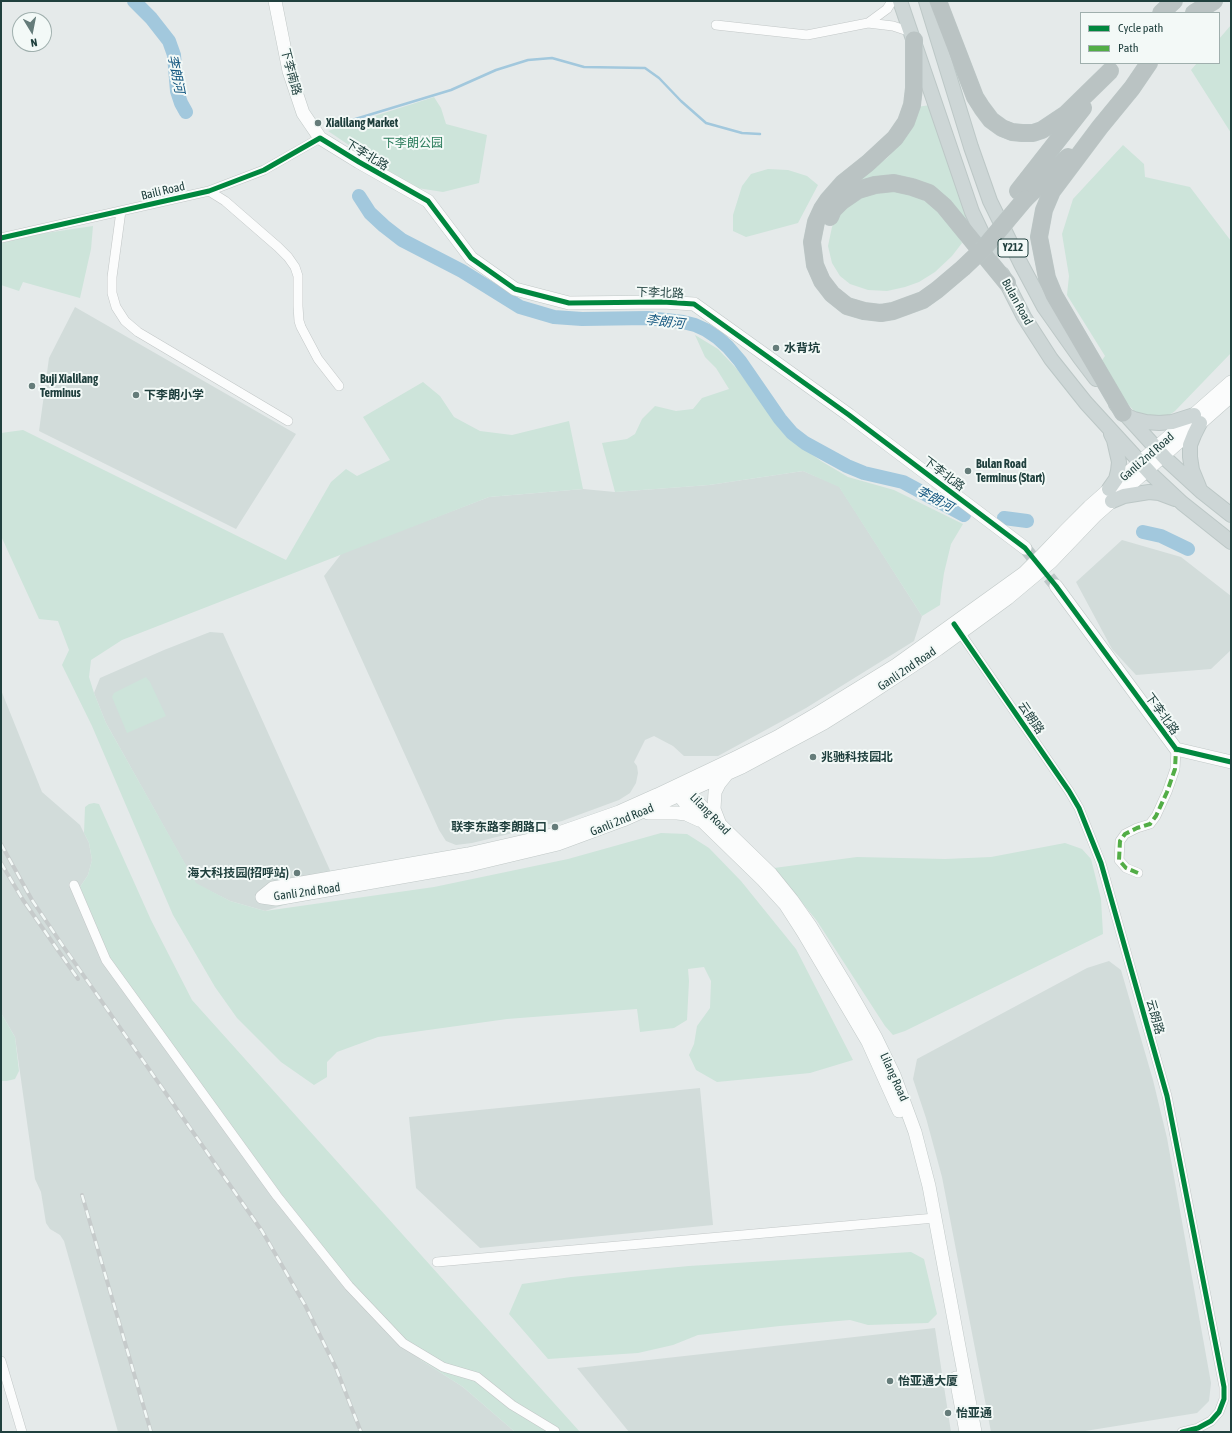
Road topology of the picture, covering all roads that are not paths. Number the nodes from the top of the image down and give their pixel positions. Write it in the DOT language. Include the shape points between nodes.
graph roads {
  1 [pos="275,1"];
  2 [pos="892,1"];
  3 [pos="900,1"];
  4 [pos="926,1"];
  5 [pos="938,1"];
  6 [pos="1160,1"];
  7 [pos="1174,1"];
  8 [pos="1194,1"];
  9 [pos="1214,1"];
  10 [pos="1154,12"];
  11 [pos="1162,12"];
  12 [pos="1186,12"];
  13 [pos="1196,12"];
  14 [pos="868,23"];
  15 [pos="716,25"];
  16 [pos="912,36"];
  17 [pos="1148,64"];
  18 [pos="1113,67"];
  19 [pos="1100,127"];
  20 [pos="320,138"];
  21 [pos="209,191"];
  22 [pos="1022,195"];
  23 [pos="121,211"];
  24 [pos="1,238"];
  25 [pos="960,264"];
  26 [pos="1007,283"];
  27 [pos="1231,382"];
  28 [pos="339,386"];
  29 [pos="1231,396"];
  30 [pos="1123,413"];
  31 [pos="1197,419"];
  32 [pos="288,421"];
  33 [pos="1108,428"];
  34 [pos="1159,452"];
  35 [pos="1144,466"];
  36 [pos="1202,492"];
  37 [pos="1111,495"];
  38 [pos="1182,503"];
  39 [pos="1231,515"];
  40 [pos="1231,542"];
  41 [pos="1025,548"];
  42 [pos="1056,586"];
  43 [pos="957,628"];
  44 [pos="1176,749"];
  45 [pos="1231,762"];
  46 [pos="727,774"];
  47 [pos="681,790"];
  48 [pos="635,815"];
  49 [pos="704,822"];
  50 [pos="721,825"];
  51 [pos="1138,873"];
  52 [pos="74,885"];
  53 [pos="931,1219"];
  54 [pos="437,1262"];
  55 [pos="1,1361"];
  56 [pos="555,1431"];
  57 [pos="22,1432"];
  58 [pos="966,1432"];
  59 [pos="975,1432"];
  60 [pos="1182,1432"];
  1 -- 20 [label="street, 下李南路" via="289,71 303,113"];
  2 -- 14 [label="street" via="887,9"];
  3 -- 16 [label="main road, Bulan Road / Y212"];
  4 -- 30 [label="main road, Bulan Road / Y212" via="990,201 1044,307"];
  5 -- 18 [label="highway" via="975,97 991,120 1012,132 1033,133 1042,130 1066,114"];
  6 -- 10 [label="highway"];
  7 -- 11 [label="highway"];
  8 -- 12 [label="highway"];
  9 -- 13 [label="highway"];
  14 -- 15 [label="street" via="807,35"];
  14 -- 16 [label="street" via="893,26"];
  16 -- 25 [label="highway" via="913,94 906,122 895,138 844,183 822,209 812,242 815,265 822,281 832,294 847,306 881,313 923,300"];
  16 -- 26 [label="main road, Bulan Road / Y212" via="972,212"];
  17 -- 19 [label="highway"];
  18 -- 22 [label="highway"];
  19 -- 22 [label="highway" via="1047,176"];
  19 -- 30 [label="highway" via="1050,195 1044,210 1039,237 1046,278 1054,296"];
  20 -- 21 [label="street, Baili Road" via="264,170"];
  20 -- 41 [label="street, 下李北路" via="428,201 471,258 515,289 569,303 694,304 849,415"];
  21 -- 23 [label="street, Baili Road"];
  21 -- 28 [label="street" via="278,247 295,267 298,276 301,327 318,359"];
  22 -- 25 [label="highway" via="986,229"];
  23 -- 24 [label="street, Baili Road"];
  23 -- 32 [label="street" via="112,293 116,307 125,321 138,332"];
  25 -- 26 [label="highway" via="908,294 889,300 871,301 852,295 839,286 831,276 823,242 826,225 833,210 858,190 875,184 894,183 912,187 929,193 944,206"];
  26 -- 33 [label="main road, Bulan Road / Y212" via="1024,317 1051,359"];
  27 -- 31 [label="street, Ganli 2nd Road"];
  29 -- 31 [label="street, Ganli 2nd Road"];
  30 -- 31 [label="main road" via="1146,422"];
  30 -- 34 [label="main road, Bulan Road / Y212"];
  31 -- 34 [label="street, Ganli 2nd Road"];
  31 -- 36 [label="main road" via="1190,445 1190,457 1196,482"];
  33 -- 35 [label="main road, Bulan Road / Y212"];
  33 -- 37 [label="main road" via="1114,440 1119,462"];
  34 -- 35 [label="street, Ganli 2nd Road"];
  34 -- 36 [label="main road, Bulan Road / Y212"];
  35 -- 37 [label="street, Ganli 2nd Road"];
  35 -- 38 [label="main road, Bulan Road / Y212"];
  36 -- 39 [label="main road, Bulan Road / Y212"];
  37 -- 38 [label="main road" via="1124,496 1149,492 1171,496"];
  37 -- 43 [label="street, Ganli 2nd Road" via="1051,562 1030,581"];
  38 -- 40 [label="main road, Bulan Road / Y212"];
  42 -- 44 [label="street, 下李北路"];
  43 -- 46 [label="street, Ganli 2nd Road" via="902,673 824,723"];
  43 -- 47 [label="street, Ganli 2nd Road" via="818,713"];
  43 -- 60 [label="street, 云朗路" via="1069,791 1078,808 1101,863 1168,1096 1224,1387 1224,1399 1219,1412 1211,1421"];
  44 -- 45 [label="street, 下李北路"];
  44 -- 51 [label="street" via="1175,769 1168,792 1156,816 1150,824 1125,834 1120,841 1119,860 1126,868"];
  46 -- 47 [label="street, Ganli 2nd Road"];
  46 -- 50 [label="street" via="717,788 714,801 716,818"];
  47 -- 48 [label="street, Ganli 2nd Road"];
  47 -- 48 [label="street, Ganli 2nd Road" via="556,834 468,854 273,888 262,897 276,899 470,865 558,844"];
  47 -- 49 [label="street, Lilang Road"];
  47 -- 50 [label="street, Lilang Road"];
  48 -- 49 [label="street" via="677,813"];
  49 -- 53 [label="street, Lilang Road" via="764,880 784,904 868,1042 897,1106"];
  50 -- 53 [label="street, Lilang Road" via="771,874 792,900 811,927 876,1038 894,1075 915,1132 929,1186"];
  52 -- 56 [label="street" via="106,960 277,1196 349,1286 403,1343 443,1367 477,1377 512,1405"];
  53 -- 54 [label="street"];
  53 -- 58 [label="street, Lilang Road"];
  53 -- 59 [label="street, Lilang Road"];
  55 -- 57 [label="street"];
}
